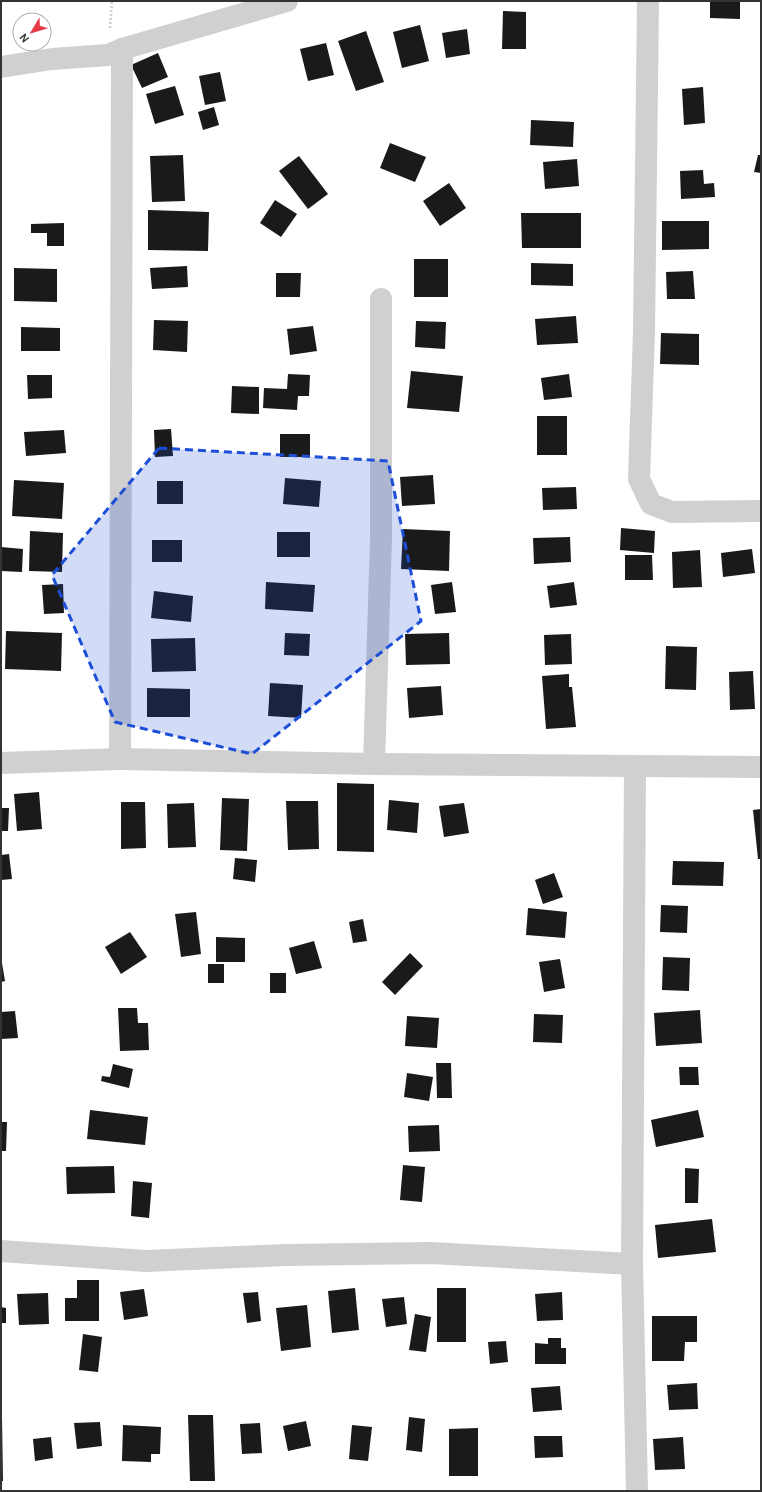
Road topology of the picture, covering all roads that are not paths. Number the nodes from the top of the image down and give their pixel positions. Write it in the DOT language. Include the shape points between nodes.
graph roads {
  1 [pos="287,1"];
  2 [pos="648,1"];
  3 [pos="122,49"];
  4 [pos="1,67"];
  5 [pos="381,299"];
  6 [pos="761,512"];
  7 [pos="120,759"];
  8 [pos="1,763"];
  9 [pos="374,764"];
  10 [pos="635,766"];
  11 [pos="761,767"];
  12 [pos="1,1251"];
  13 [pos="632,1264"];
  14 [pos="637,1491"];
  1 -- 3 [label="street"];
  2 -- 6 [label="street" via="644,332 639,479 651,504 672,512"];
  3 -- 4 [label="street" via="108,55 52,59"];
  3 -- 7 [label="street"];
  5 -- 9 [label="street" via="381,538"];
  7 -- 8 [label="street"];
  7 -- 9 [label="street"];
  9 -- 10 [label="street"];
  10 -- 11 [label="street"];
  10 -- 13 [label="street"];
  12 -- 13 [label="street" via="146,1261 286,1255 430,1253"];
  13 -- 14 [label="street"];
}
